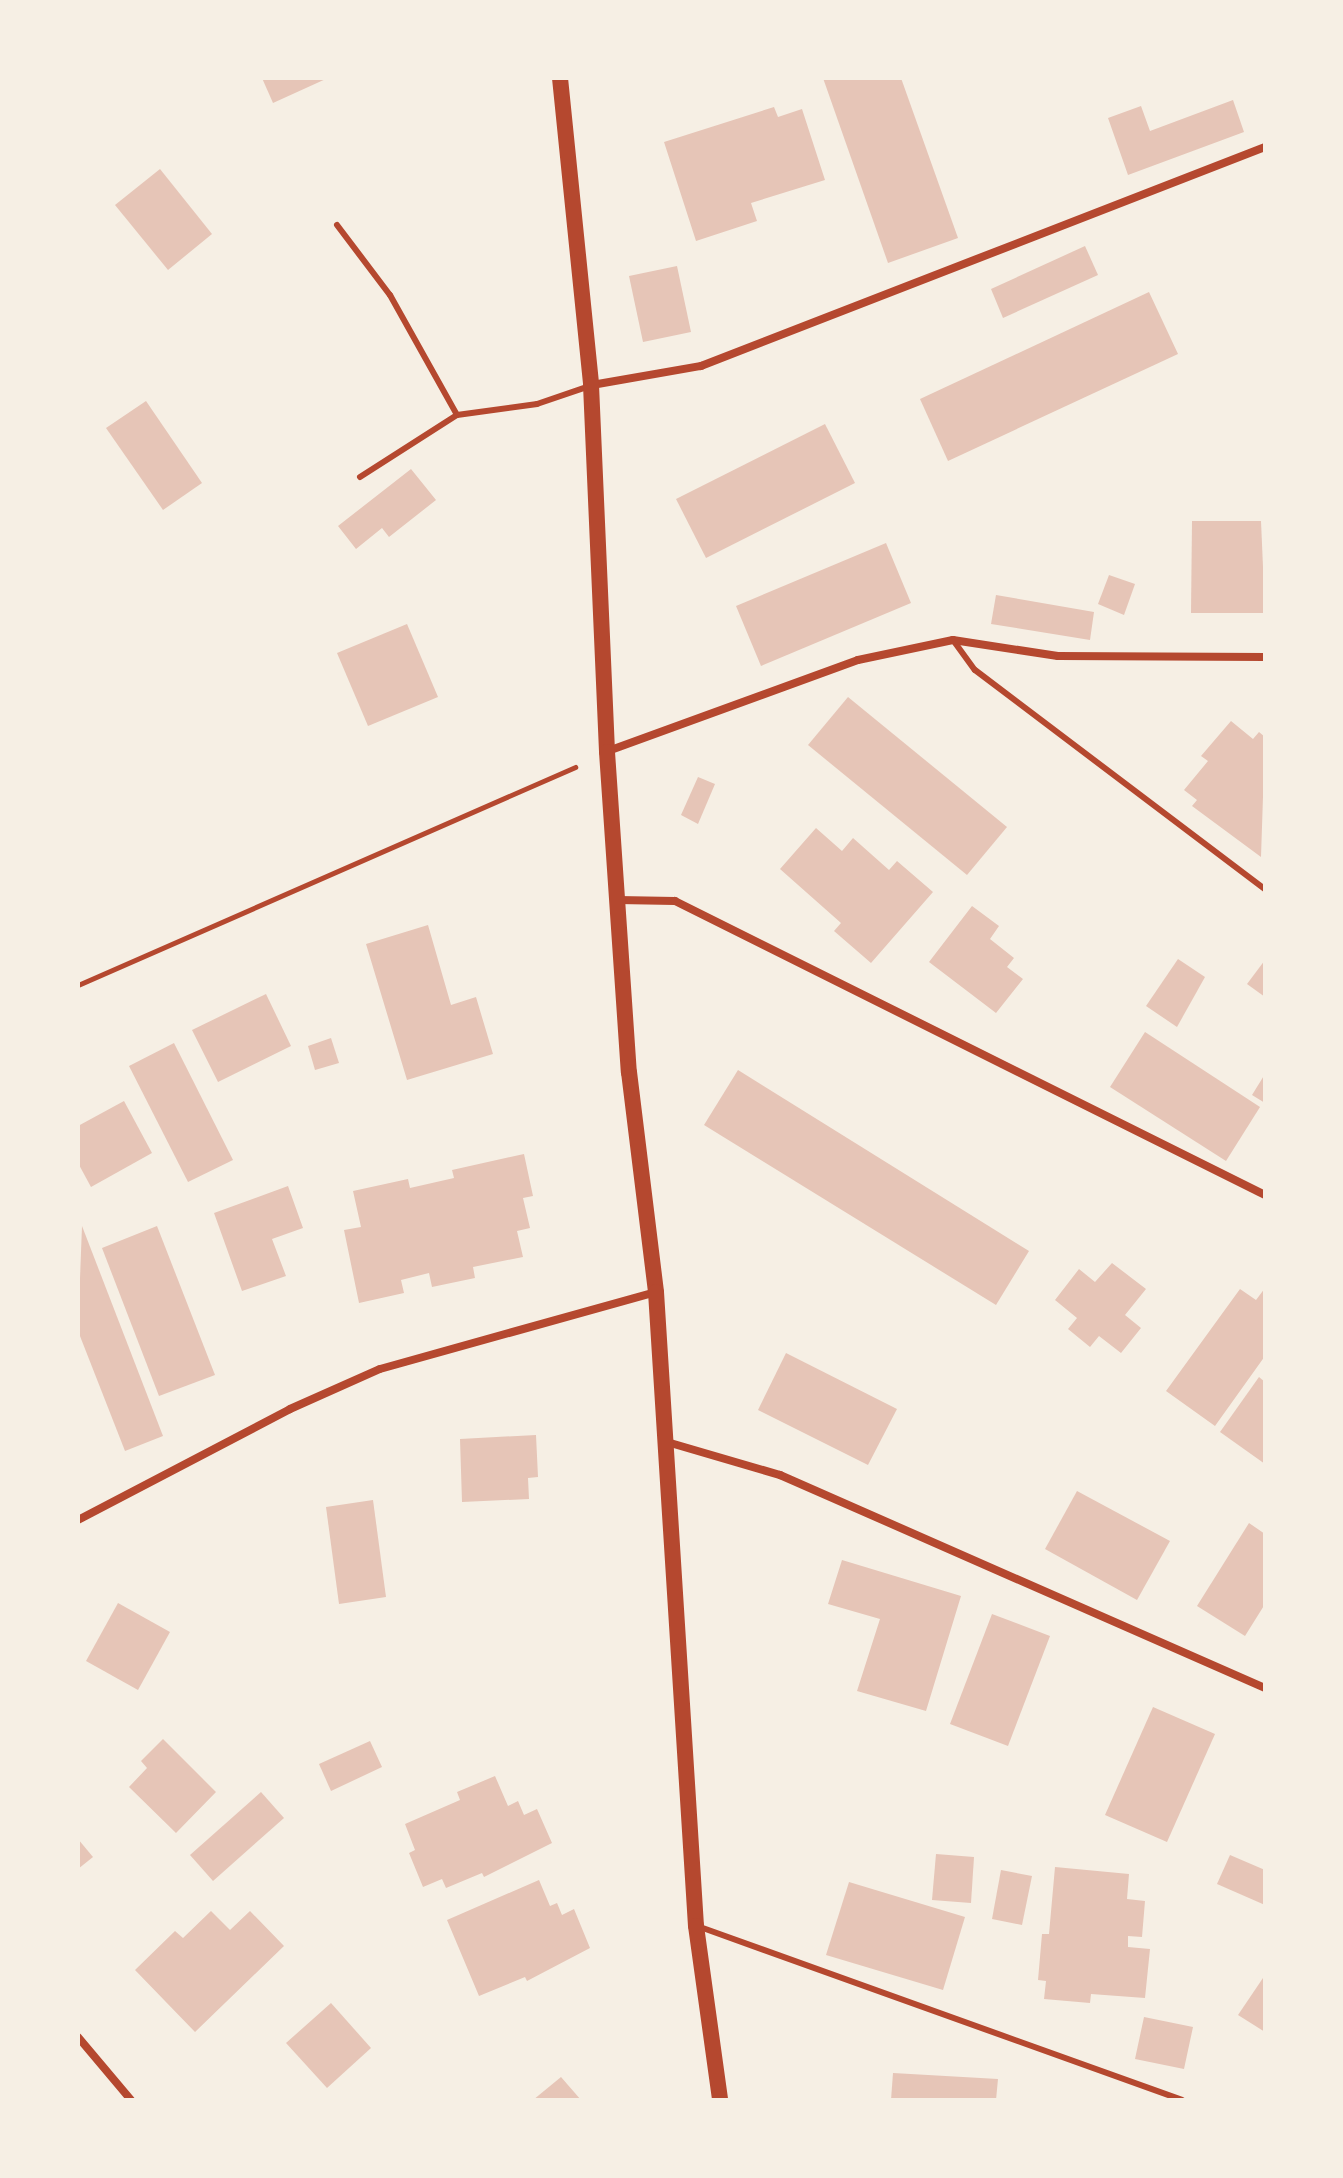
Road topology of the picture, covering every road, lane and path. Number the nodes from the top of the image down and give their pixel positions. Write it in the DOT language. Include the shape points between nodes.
graph roads {
  1 [pos="560,78"];
  2 [pos="1265,147"];
  3 [pos="337,225"];
  4 [pos="591,385"];
  5 [pos="457,415"];
  6 [pos="360,477"];
  7 [pos="953,640"];
  8 [pos="1265,657"];
  9 [pos="607,752"];
  10 [pos="1265,889"];
  11 [pos="618,900"];
  12 [pos="78,985"];
  13 [pos="1265,1195"];
  14 [pos="656,1292"];
  15 [pos="667,1442"];
  16 [pos="78,1520"];
  17 [pos="1265,1688"];
  18 [pos="696,1926"];
  19 [pos="78,2037"];
  20 [pos="131,2100"];
  21 [pos="720,2100"];
  22 [pos="1182,2100"];
  1 -- 4 [label="main road"];
  2 -- 4 [label="street" via="701,366"];
  3 -- 5 [label="lane" via="390,295"];
  4 -- 5 [label="lane" via="537,404"];
  4 -- 9 [label="main road"];
  5 -- 6 [label="lane"];
  7 -- 8 [label="street" via="1073,656"];
  7 -- 9 [label="street" via="858,660"];
  7 -- 10 [label="lane" via="975,670"];
  9 -- 11 [label="main road"];
  9 -- 12 [label="path"];
  11 -- 13 [label="street" via="675,901"];
  11 -- 14 [label="main road" via="629,1072"];
  14 -- 15 [label="main road"];
  14 -- 16 [label="street" via="380,1369 290,1409"];
  15 -- 17 [label="street" via="780,1475"];
  15 -- 18 [label="main road"];
  18 -- 21 [label="main road"];
  18 -- 22 [label="lane"];
  19 -- 20 [label="street"];
}
